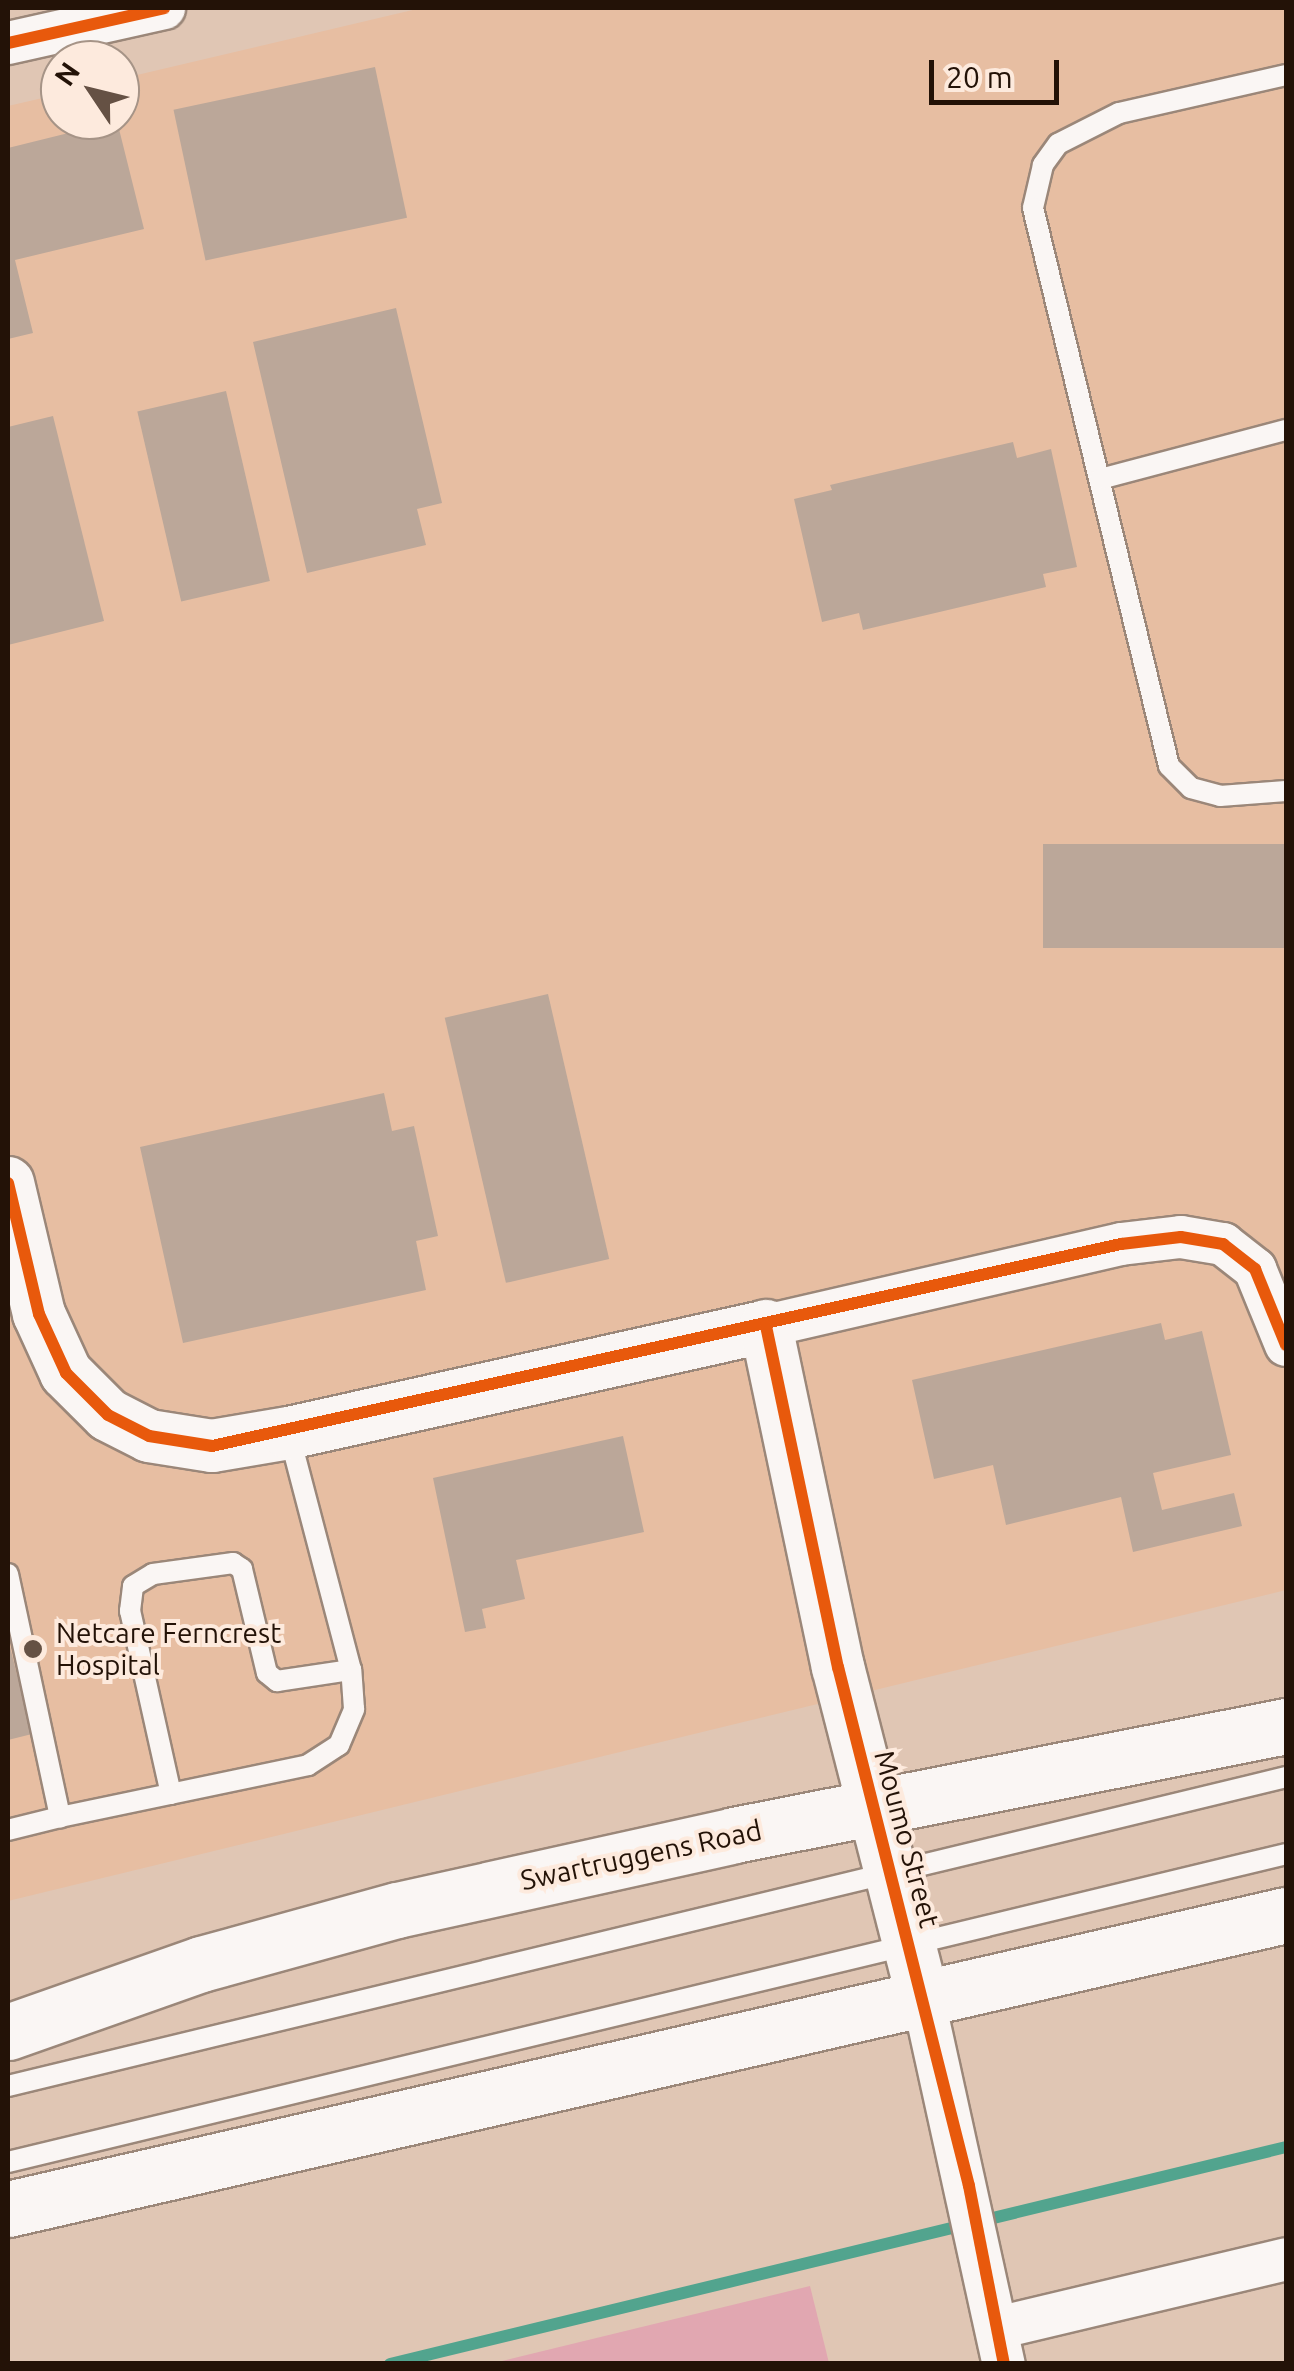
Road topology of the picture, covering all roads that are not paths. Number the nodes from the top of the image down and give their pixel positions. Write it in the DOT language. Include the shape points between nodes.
graph roads {
  1 [pos="164,8"];
  2 [pos="8,43"];
  3 [pos="1286,75"];
  4 [pos="1286,430"];
  5 [pos="1100,478"];
  6 [pos="1286,791"];
  7 [pos="8,1184"];
  8 [pos="14,1240"];
  9 [pos="766,1326"];
  10 [pos="1286,1345"];
  11 [pos="289,1432"];
  12 [pos="8,1574"];
  13 [pos="351,1670"];
  14 [pos="1286,1726"];
  15 [pos="1286,1777"];
  16 [pos="171,1794"];
  17 [pos="871,1807"];
  18 [pos="60,1817"];
  19 [pos="8,1830"];
  20 [pos="1286,1854"];
  21 [pos="889,1873"];
  22 [pos="1286,1914"];
  23 [pos="908,1945"];
  24 [pos="924,1997"];
  25 [pos="8,2032"];
  26 [pos="8,2086"];
  27 [pos="8,2162"];
  28 [pos="8,2209"];
  29 [pos="1286,2259"];
  30 [pos="1000,2346"];
  1 -- 2 [label="street"];
  3 -- 5 [label="lane" via="1119,113 1058,144 1043,164 1032,208"];
  4 -- 5 [label="lane"];
  5 -- 6 [label="lane" via="1169,766 1191,788 1220,796"];
  7 -- 8 [label="street"];
  8 -- 11 [label="street" via="66,1374 108,1414 149,1436 212,1446"];
  9 -- 10 [label="street" via="1121,1244 1181,1237 1223,1244 1255,1269"];
  9 -- 11 [label="street"];
  9 -- 17 [label="street, Moumo Street"];
  11 -- 13 [label="lane"];
  12 -- 18 [label="lane"];
  13 -- 16 [label="lane" via="354,1709 339,1745 308,1765"];
  13 -- 16 [label="lane" via="277,1681 268,1672 242,1569 233,1563 153,1574 133,1586 130,1612"];
  14 -- 17 [label="main road, Swartruggens Road" via="1002,1787"];
  15 -- 21 [label="lane"];
  16 -- 18 [label="lane"];
  17 -- 21 [label="street, Moumo Street"];
  17 -- 25 [label="main road, Swartruggens Road" via="397,1910 201,1964"];
  18 -- 19 [label="lane"];
  20 -- 23 [label="lane"];
  21 -- 23 [label="street, Moumo Street"];
  21 -- 26 [label="lane"];
  22 -- 24 [label="main road"];
  23 -- 24 [label="street, Moumo Street"];
  23 -- 27 [label="lane"];
  24 -- 28 [label="main road"];
  24 -- 30 [label="street, Moumo Street"];
  29 -- 30 [label="street"];
}
